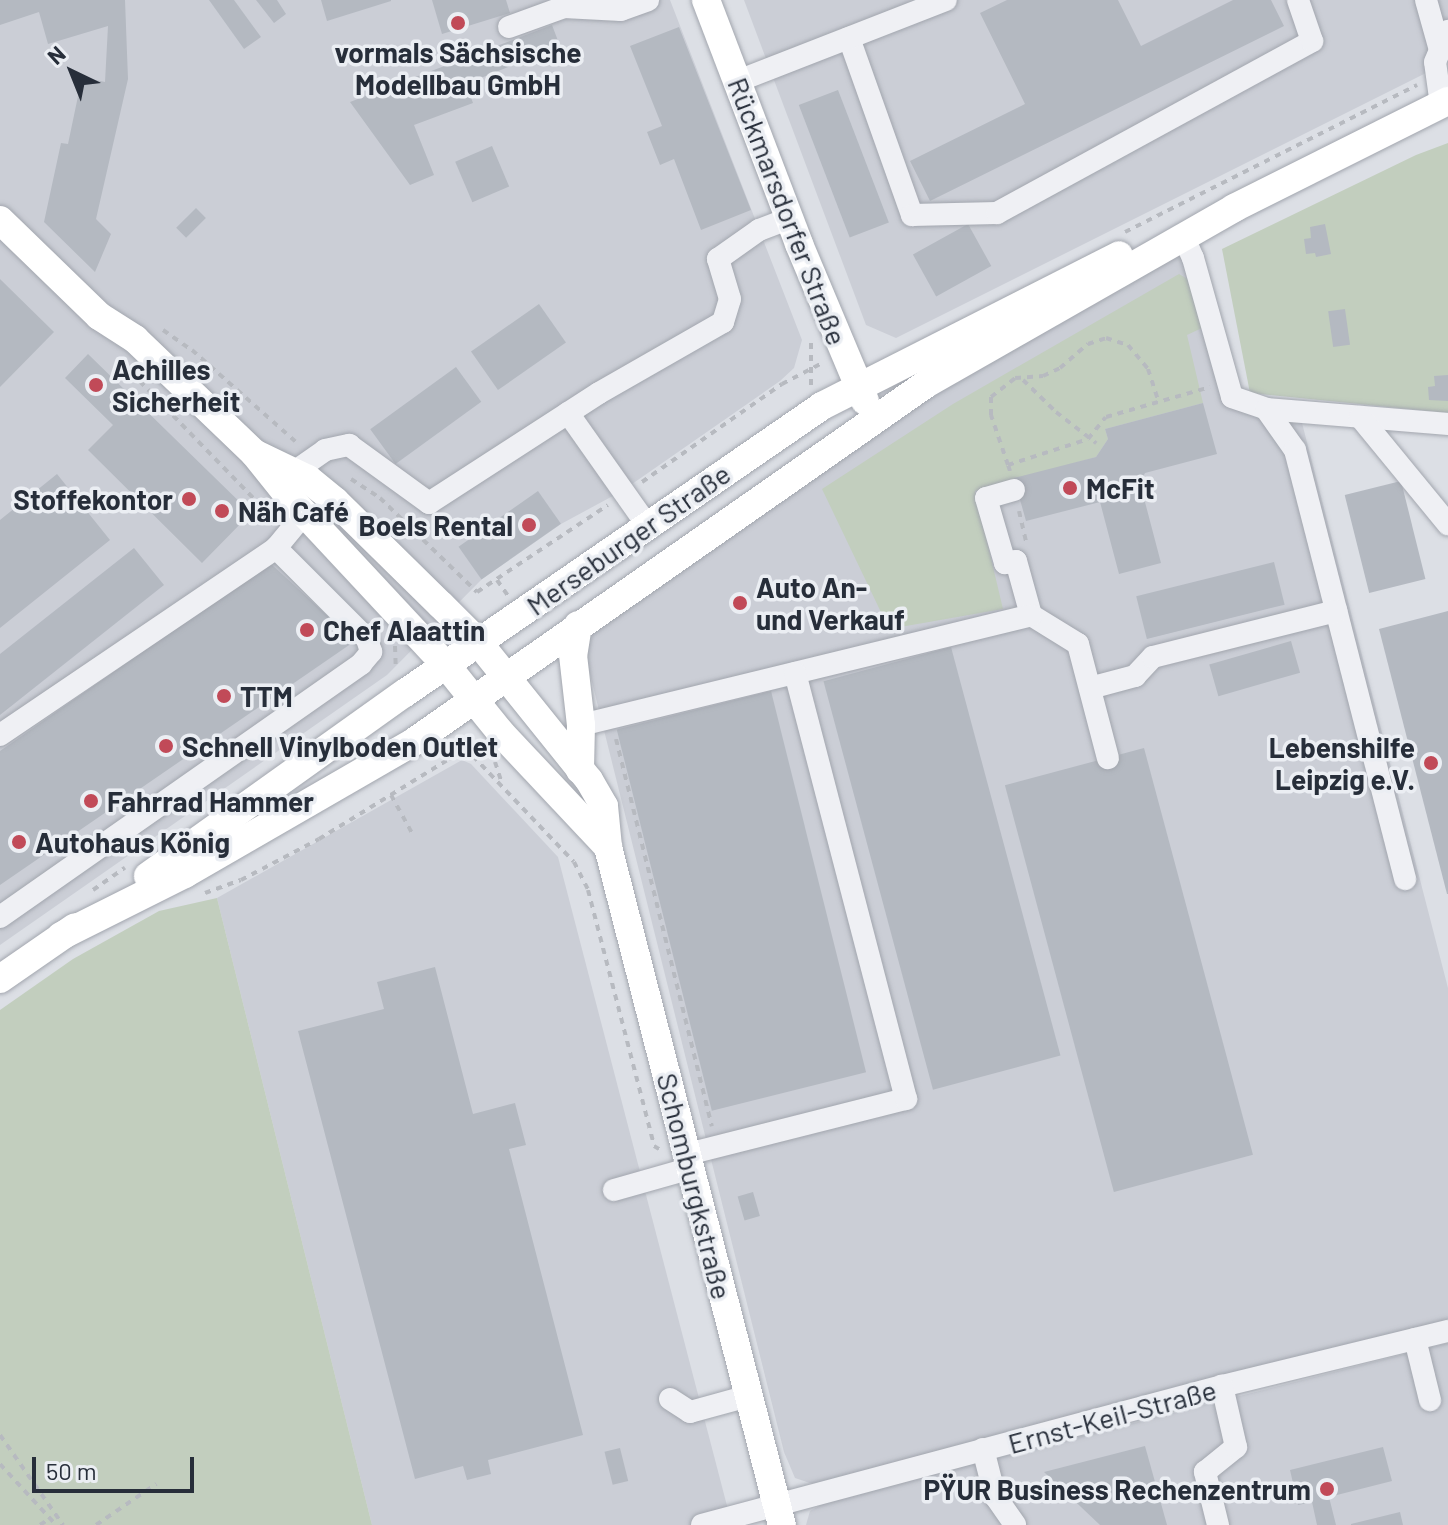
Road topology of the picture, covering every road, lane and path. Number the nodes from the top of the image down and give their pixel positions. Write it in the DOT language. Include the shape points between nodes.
graph roads {
  1 [pos="648,0"];
  2 [pos="706,0"];
  3 [pos="946,0"];
  4 [pos="1298,0"];
  5 [pos="1426,0"];
  6 [pos="509,27"];
  7 [pos="849,38"];
  8 [pos="1440,55"];
  9 [pos="738,81"];
  10 [pos="1445,103"];
  11 [pos="1234,208"];
  12 [pos="790,218"];
  13 [pos="1151,219"];
  14 [pos="0,220"];
  15 [pos="1184,238"];
  16 [pos="155,327"];
  17 [pos="807,328"];
  18 [pos="120,360"];
  19 [pos="1023,380"];
  20 [pos="1228,381"];
  21 [pos="858,386"];
  22 [pos="1159,402"];
  23 [pos="822,406"];
  24 [pos="1266,409"];
  25 [pos="568,413"];
  26 [pos="1360,417"];
  27 [pos="873,420"];
  28 [pos="1448,424"];
  29 [pos="1088,439"];
  30 [pos="1096,443"];
  31 [pos="254,453"];
  32 [pos="304,465"];
  33 [pos="1008,465"];
  34 [pos="1014,490"];
  35 [pos="1448,524"];
  36 [pos="647,525"];
  37 [pos="289,531"];
  38 [pos="1026,543"];
  39 [pos="436,552"];
  40 [pos="1336,611"];
  41 [pos="1031,615"];
  42 [pos="578,625"];
  43 [pos="478,642"];
  44 [pos="446,665"];
  45 [pos="795,673"];
  46 [pos="506,677"];
  47 [pos="1090,688"];
  48 [pos="474,701"];
  49 [pos="581,725"];
  50 [pos="0,735"];
  51 [pos="473,756"];
  52 [pos="1108,758"];
  53 [pos="580,770"];
  54 [pos="391,795"];
  55 [pos="629,796"];
  56 [pos="412,833"];
  57 [pos="608,847"];
  58 [pos="1405,879"];
  59 [pos="0,917"];
  60 [pos="61,936"];
  61 [pos="0,979"];
  62 [pos="717,1148"];
  63 [pos="690,1161"];
  64 [pos="614,1190"];
  65 [pos="1447,1335"];
  66 [pos="1415,1339"];
  67 [pos="1222,1386"];
  68 [pos="748,1396"];
  69 [pos="670,1399"];
  70 [pos="1430,1400"];
  71 [pos="0,1435"];
  72 [pos="983,1449"];
  73 [pos="0,1464"];
  74 [pos="156,1484"];
  75 [pos="780,1515"];
  76 [pos="49,1519"];
  77 [pos="40,1525"];
  78 [pos="56,1525"];
  79 [pos="63,1525"];
  80 [pos="96,1525"];
  81 [pos="702,1525"];
  82 [pos="1015,1525"];
  83 [pos="1218,1525"];
  1 -- 6 [label="street" via="621,10 564,7"];
  2 -- 9 [label="main road, Rückmarsdorfer Straße"];
  3 -- 7 [label="street"];
  4 -- 7 [label="street" via="1312,41 997,213 912,215"];
  5 -- 8 [label="street"];
  7 -- 9 [label="street"];
  8 -- 10 [label="street"];
  8 -- 13 [label="path"];
  9 -- 12 [label="main road, Rückmarsdorfer Straße"];
  10 -- 11 [label="main road, Merseburger Straße"];
  11 -- 15 [label="main road, Merseburger Straße"];
  11 -- 21 [label="main road, Merseburger Straße" via="1128,251"];
  12 -- 21 [label="main road, Rückmarsdorfer Straße"];
  12 -- 25 [label="street" via="759,230 718,259 730,299 723,322"];
  14 -- 31 [label="main road"];
  15 -- 20 [label="street"];
  15 -- 27 [label="main road, Merseburger Straße" via="938,376"];
  16 -- 32 [label="path" via="192,350"];
  17 -- 23 [label="path" via="812,339 811,388"];
  18 -- 37 [label="path"];
  19 -- 22 [label="path" via="1060,368 1088,344 1114,338 1128,345 1148,369"];
  19 -- 29 [label="path"];
  19 -- 33 [label="path" via="1015,378 991,397 991,415"];
  20 -- 22 [label="path"];
  20 -- 24 [label="street" via="1232,397"];
  21 -- 23 [label="main road, Merseburger Straße"];
  21 -- 27 [label="main road, Rückmarsdorfer Straße"];
  22 -- 29 [label="path" via="1106,417"];
  23 -- 36 [label="main road, Merseburger Straße"];
  24 -- 26 [label="street"];
  24 -- 40 [label="street" via="1295,450"];
  25 -- 32 [label="street" via="429,503 349,445 325,450"];
  25 -- 36 [label="street"];
  26 -- 28 [label="street"];
  26 -- 35 [label="street"];
  27 -- 42 [label="main road, Merseburger Straße"];
  29 -- 30 [label="path"];
  29 -- 33 [label="path"];
  31 -- 32 [label="main road, Schomburgkstraße"];
  31 -- 37 [label="main road, Schomburgkstraße"];
  32 -- 39 [label="path" via="380,498"];
  32 -- 43 [label="main road, Schomburgkstraße"];
  33 -- 34 [label="path"];
  34 -- 38 [label="path"];
  34 -- 41 [label="street" via="986,498 1005,563 1016,561"];
  36 -- 43 [label="main road, Merseburger Straße"];
  37 -- 44 [label="main road, Schomburgkstraße"];
  37 -- 50 [label="street"];
  37 -- 59 [label="street" via="371,652 348,674"];
  40 -- 47 [label="street" via="1153,657 1135,676"];
  40 -- 58 [label="street"];
  41 -- 45 [label="street"];
  41 -- 47 [label="street" via="1078,644"];
  42 -- 46 [label="main road, Merseburger Straße"];
  42 -- 49 [label="main road" via="573,655"];
  43 -- 44 [label="main road, Merseburger Straße"];
  43 -- 46 [label="main road, Schomburgkstraße"];
  44 -- 48 [label="main road, Schomburgkstraße"];
  44 -- 60 [label="main road, Merseburger Straße"];
  45 -- 49 [label="street"];
  45 -- 62 [label="street" via="906,1099"];
  46 -- 48 [label="main road, Merseburger Straße"];
  46 -- 53 [label="main road, Schomburgkstraße"];
  47 -- 52 [label="street"];
  48 -- 57 [label="main road, Schomburgkstraße"];
  48 -- 60 [label="main road, Merseburger Straße" via="335,789"];
  49 -- 53 [label="main road"];
  51 -- 63 [label="path" via="574,862 588,890 654,1146"];
  53 -- 57 [label="main road, Schomburgkstraße" via="604,806"];
  54 -- 56 [label="path"];
  55 -- 62 [label="path"];
  57 -- 63 [label="main road, Schomburgkstraße"];
  60 -- 61 [label="main road, Merseburger Straße"];
  62 -- 63 [label="street"];
  63 -- 64 [label="street"];
  63 -- 68 [label="main road, Schomburgkstraße"];
  65 -- 66 [label="street, Ernst-Keil-Straße"];
  66 -- 67 [label="street, Ernst-Keil-Straße"];
  66 -- 70 [label="street"];
  67 -- 72 [label="street, Ernst-Keil-Straße"];
  67 -- 83 [label="street" via="1236,1447 1205,1472"];
  68 -- 69 [label="street" via="690,1412"];
  68 -- 75 [label="main road, Schomburgkstraße"];
  71 -- 79 [label="path"];
  72 -- 75 [label="street, Ernst-Keil-Straße"];
  72 -- 82 [label="street" via="995,1496"];
  73 -- 76 [label="path"];
  74 -- 80 [label="path"];
  75 -- 81 [label="street, Ernst-Keil-Straße"];
  76 -- 77 [label="path"];
  76 -- 78 [label="path"];
}
